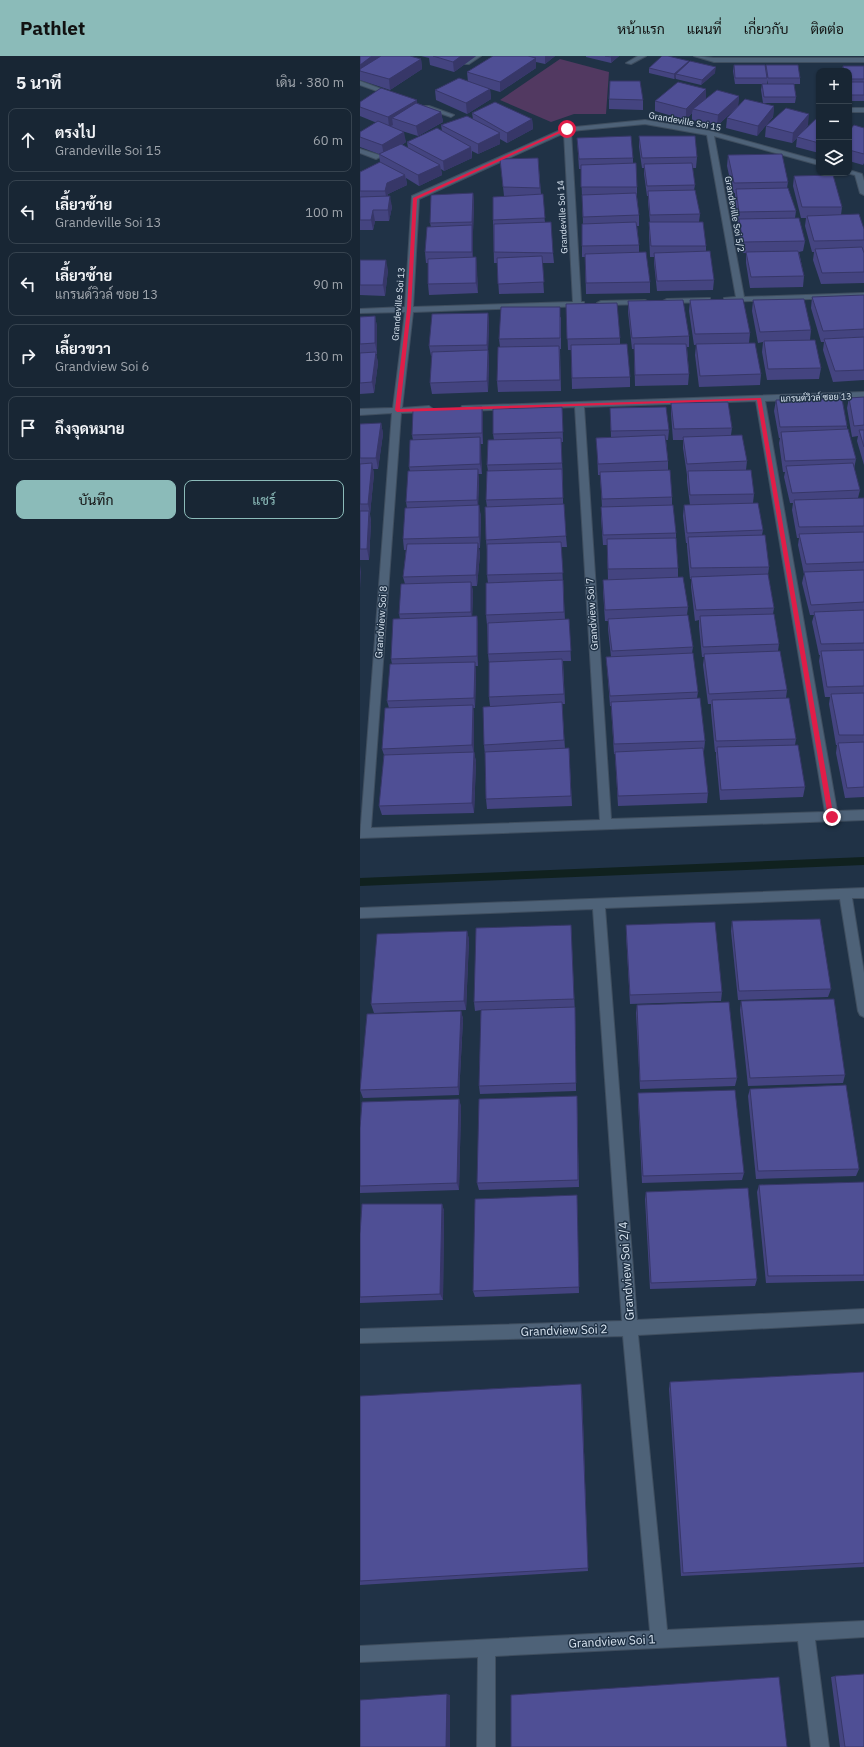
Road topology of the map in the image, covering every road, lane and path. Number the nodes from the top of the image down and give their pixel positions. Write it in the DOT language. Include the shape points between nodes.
graph roads {
  1 [pos="478,56"];
  2 [pos="643,56"];
  3 [pos="697,56"];
  4 [pos="864,60"];
  5 [pos="467,63"];
  6 [pos="629,63"];
  7 [pos="360,83"];
  8 [pos="402,98"];
  9 [pos="423,105"];
  10 [pos="852,110"];
  11 [pos="864,110"];
  12 [pos="451,115"];
  13 [pos="567,129"];
  14 [pos="710,133"];
  15 [pos="360,151"];
  16 [pos="376,157"];
  17 [pos="816,162"];
  18 [pos="852,173"];
  19 [pos="864,193"];
  20 [pos="415,198"];
  21 [pos="864,295"];
  22 [pos="740,299"];
  23 [pos="577,304"];
  24 [pos="409,309"];
  25 [pos="360,310"];
  26 [pos="864,395"];
  27 [pos="760,399"];
  28 [pos="579,405"];
  29 [pos="437,409"];
  30 [pos="452,409"];
  31 [pos="397,410"];
  32 [pos="360,412"];
  33 [pos="864,815"];
  34 [pos="832,817"];
  35 [pos="606,824"];
  36 [pos="362,833"];
  37 [pos="864,893"];
  38 [pos="845,894"];
  39 [pos="599,904"];
  40 [pos="360,913"];
  41 [pos="864,1011"];
  42 [pos="864,1316"];
  43 [pos="630,1328"];
  44 [pos="360,1336"];
  45 [pos="864,1629"];
  46 [pos="806,1631"];
  47 [pos="659,1638"];
  48 [pos="487,1646"];
  49 [pos="360,1654"];
  50 [pos="486,1747"];
  51 [pos="820,1747"];
  1 -- 5 [label="street"];
  2 -- 6 [label="street"];
  3 -- 4 [label="street" via="714,60"];
  7 -- 8 [label="street"];
  9 -- 12 [label="street"];
  10 -- 11 [label="street"];
  13 -- 14 [label="street, Grandeville Soi 15" via="645,122"];
  13 -- 20 [label="street, Grandeville Soi 15"];
  13 -- 23 [label="street, Grandeville Soi 14"];
  14 -- 17 [label="street, Grandeville Soi 15"];
  14 -- 22 [label="street, Grandeville Soi 5/2"];
  15 -- 16 [label="street"];
  18 -- 19 [label="street" via="858,174"];
  20 -- 24 [label="street, Grandeville Soi 13"];
  21 -- 22 [label="street"];
  22 -- 23 [label="street"];
  23 -- 24 [label="street"];
  24 -- 25 [label="street"];
  24 -- 31 [label="street, Grandeville Soi 13"];
  26 -- 27 [label="street, แกรนด์วิวล์ ซอย 13"];
  27 -- 28 [label="street, แกรนด์วิวล์ ซอย 13"];
  27 -- 34 [label="street"];
  28 -- 30 [label="street, แกรนด์วิวล์ ซอย 13"];
  28 -- 35 [label="street, Grandview Soi 7"];
  29 -- 31 [label="street"];
  31 -- 32 [label="street"];
  31 -- 36 [label="street, Grandview Soi 8"];
  33 -- 34 [label="street"];
  34 -- 35 [label="street"];
  35 -- 36 [label="street"];
  37 -- 38 [label="street"];
  38 -- 39 [label="street"];
  38 -- 41 [label="street"];
  39 -- 40 [label="street"];
  39 -- 43 [label="street, Grandview Soi 2/4"];
  42 -- 43 [label="street, Grandview Soi 2"];
  43 -- 44 [label="street, Grandview Soi 2"];
  43 -- 47 [label="street, Grandview Soi 2/4"];
  45 -- 46 [label="street, Grandview Soi 1"];
  46 -- 47 [label="street, Grandview Soi 1"];
  46 -- 51 [label="street"];
  47 -- 48 [label="street, Grandview Soi 1"];
  48 -- 49 [label="street, Grandview Soi 1"];
  48 -- 50 [label="street"];
}
